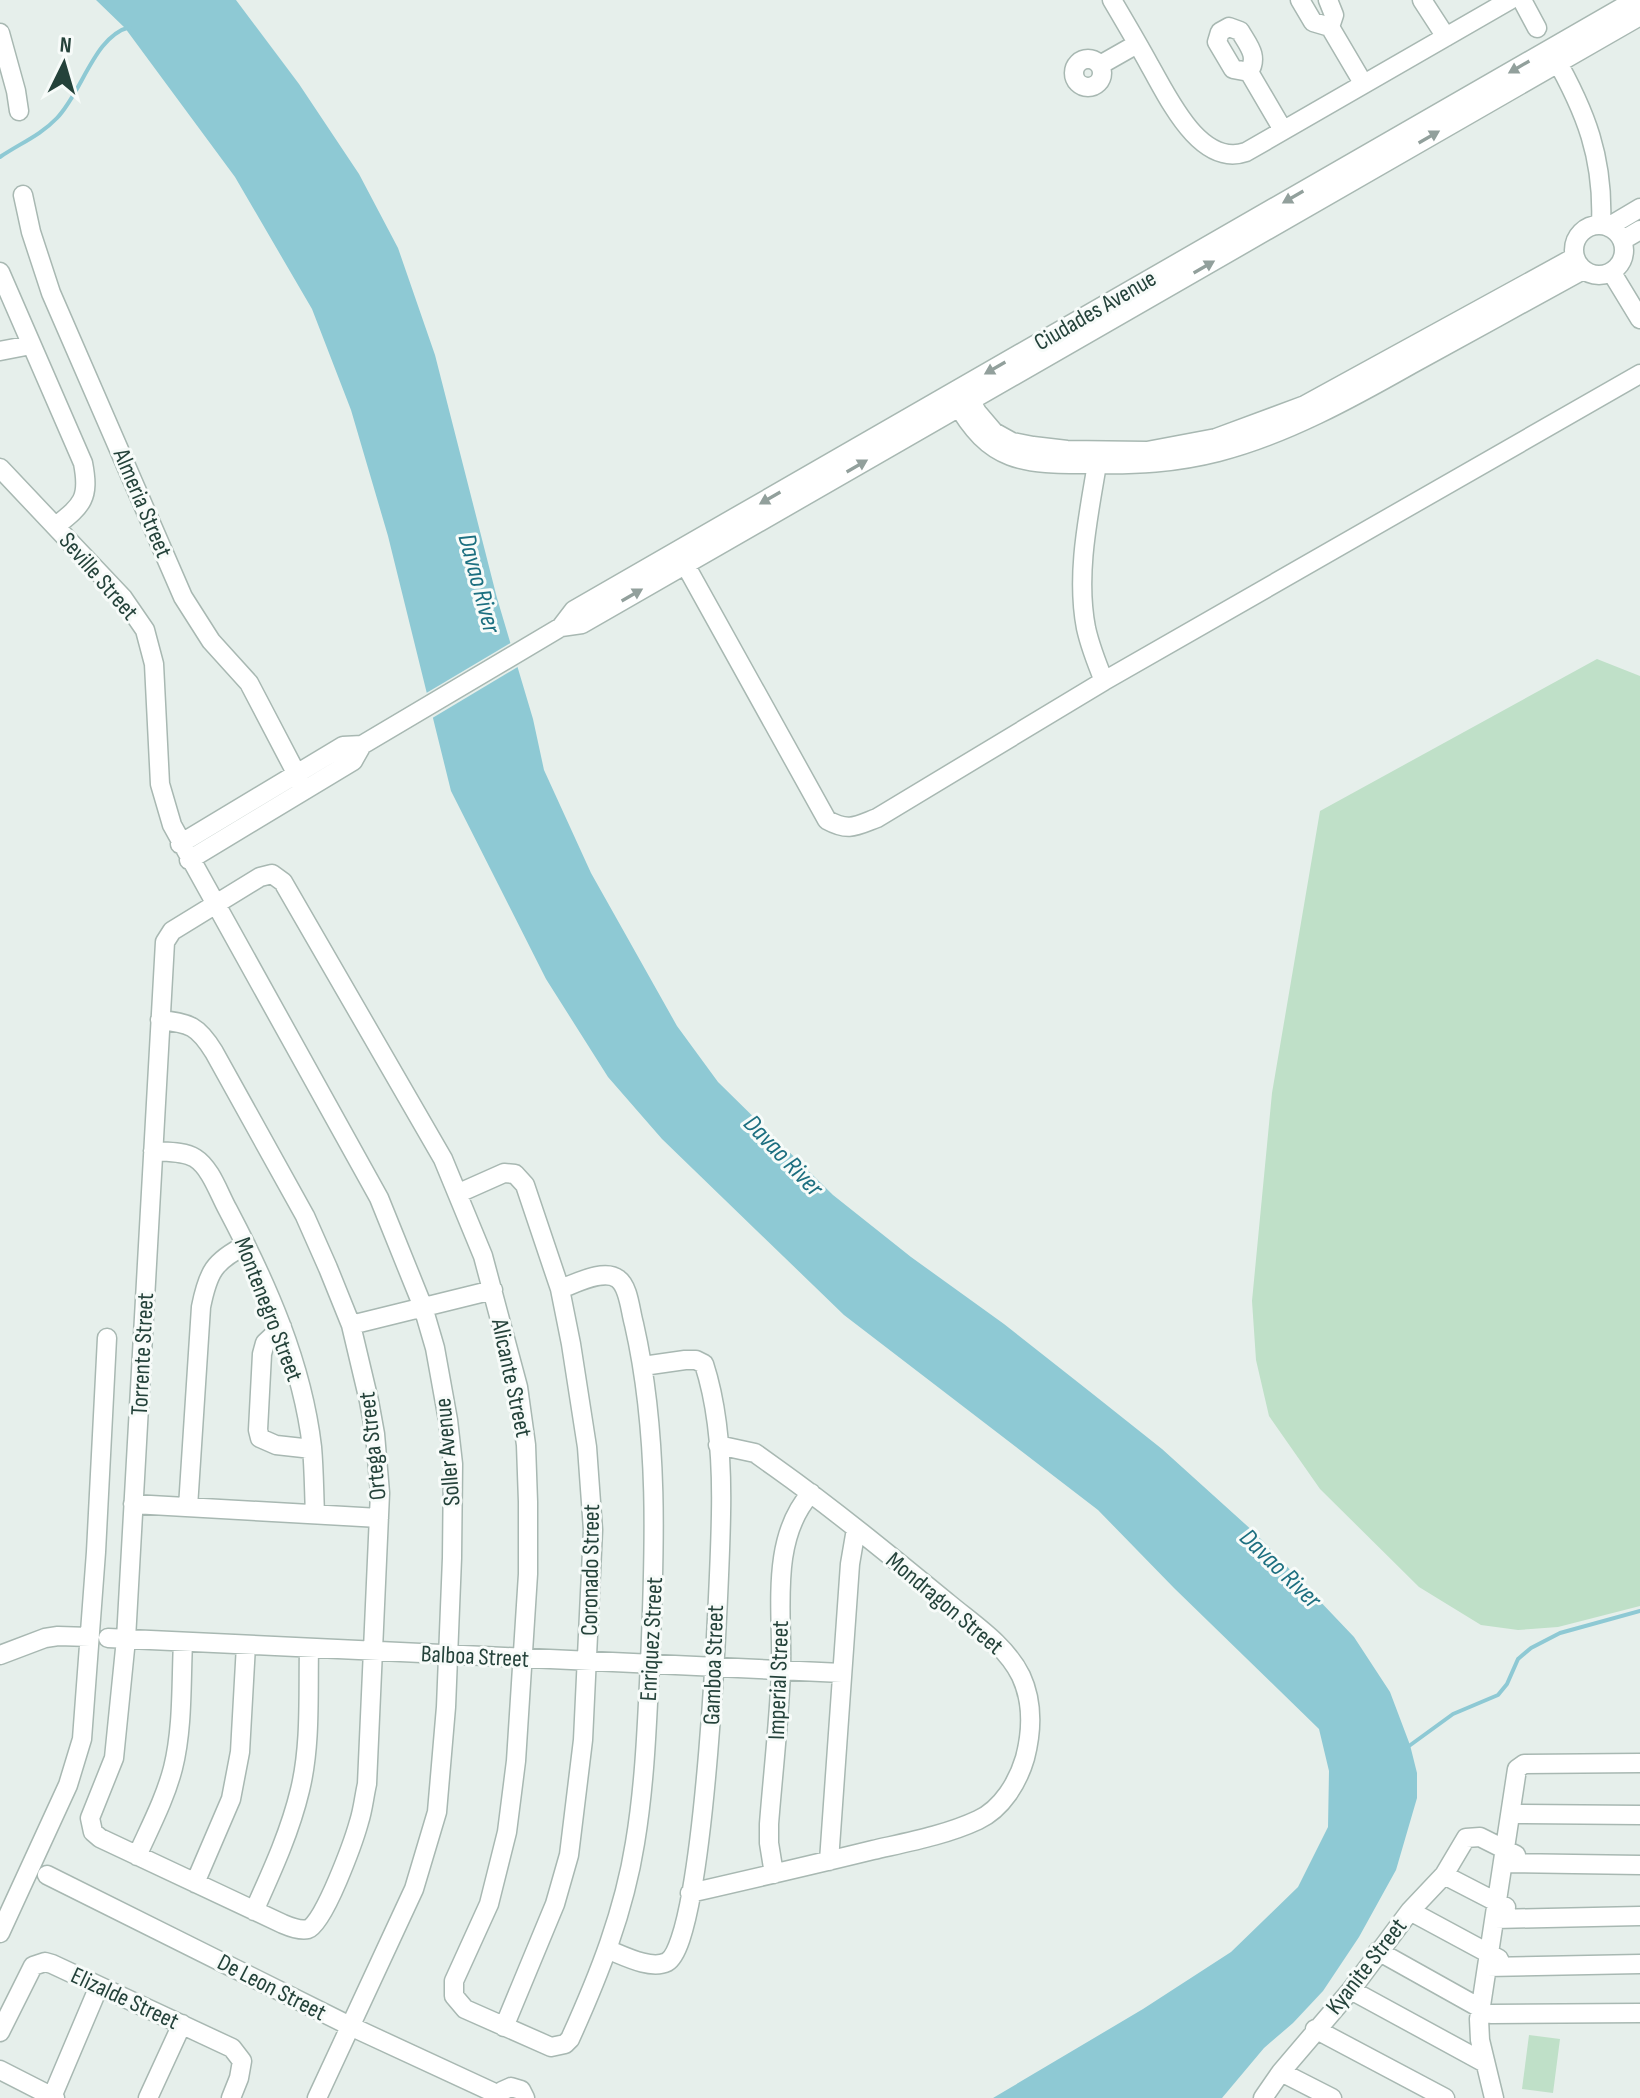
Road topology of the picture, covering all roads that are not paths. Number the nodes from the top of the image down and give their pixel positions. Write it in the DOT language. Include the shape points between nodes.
graph roads {
  1 [pos="1112,0"];
  2 [pos="1300,0"];
  3 [pos="1328,0"];
  4 [pos="1422,0"];
  5 [pos="1510,0"];
  6 [pos="1522,0"];
  7 [pos="1635,0"];
  8 [pos="1640,16"];
  9 [pos="1330,27"];
  10 [pos="1537,28"];
  11 [pos="0,33"];
  12 [pos="1446,37"];
  13 [pos="1137,44"];
  14 [pos="1554,56"];
  15 [pos="1100,65"];
  16 [pos="1249,72"];
  17 [pos="1363,83"];
  18 [pos="19,111"];
  19 [pos="1283,130"];
  20 [pos="23,195"];
  21 [pos="1640,208"];
  22 [pos="1605,226"];
  23 [pos="1640,230"];
  24 [pos="1623,240"];
  25 [pos="1579,263"];
  26 [pos="0,272"];
  27 [pos="1612,273"];
  28 [pos="1640,319"];
  29 [pos="31,345"];
  30 [pos="0,351"];
  31 [pos="1640,374"];
  32 [pos="961,397"];
  33 [pos="1098,458"];
  34 [pos="0,468"];
  35 [pos="56,526"];
  36 [pos="681,558"];
  37 [pos="1104,681"];
  38 [pos="300,782"];
  39 [pos="185,852"];
  40 [pos="215,905"];
  41 [pos="160,1020"];
  42 [pos="153,1151"];
  43 [pos="459,1193"];
  44 [pos="246,1245"];
  45 [pos="560,1289"];
  46 [pos="493,1290"];
  47 [pos="423,1307"];
  48 [pos="351,1325"];
  49 [pos="282,1327"];
  50 [pos="107,1338"];
  51 [pos="643,1366"];
  52 [pos="718,1445"];
  53 [pos="312,1449"];
  54 [pos="811,1493"];
  55 [pos="133,1504"];
  56 [pos="188,1507"];
  57 [pos="315,1514"];
  58 [pos="379,1518"];
  59 [pos="856,1529"];
  60 [pos="108,1638"];
  61 [pos="183,1642"];
  62 [pos="246,1645"];
  63 [pos="309,1648"];
  64 [pos="373,1651"];
  65 [pos="448,1654"];
  66 [pos="0,1655"];
  67 [pos="522,1658"];
  68 [pos="588,1661"];
  69 [pos="650,1664"];
  70 [pos="714,1667"];
  71 [pos="781,1670"];
  72 [pos="842,1673"];
  73 [pos="1640,1763"];
  74 [pos="1516,1814"];
  75 [pos="1640,1815"];
  76 [pos="137,1856"];
  77 [pos="1510,1858"];
  78 [pos="829,1861"];
  79 [pos="1640,1865"];
  80 [pos="774,1874"];
  81 [pos="47,1875"];
  82 [pos="1444,1875"];
  83 [pos="195,1883"];
  84 [pos="690,1893"];
  85 [pos="254,1911"];
  86 [pos="1410,1911"];
  87 [pos="1502,1912"];
  88 [pos="1640,1916"];
  89 [pos="0,1933"];
  90 [pos="609,1950"];
  91 [pos="1378,1951"];
  92 [pos="1493,1962"];
  93 [pos="1640,1964"];
  94 [pos="99,1986"];
  95 [pos="1351,1990"];
  96 [pos="1486,2011"];
  97 [pos="1640,2013"];
  98 [pos="182,2024"];
  99 [pos="350,2026"];
  100 [pos="504,2027"];
  101 [pos="1315,2029"];
  102 [pos="0,2032"];
  103 [pos="1485,2063"];
  104 [pos="0,2070"];
  105 [pos="1281,2072"];
  106 [pos="53,2097"];
  107 [pos="499,2097"];
  108 [pos="148,2098"];
  109 [pos="231,2098"];
  110 [pos="317,2098"];
  111 [pos="525,2098"];
  112 [pos="1263,2098"];
  113 [pos="1332,2098"];
  114 [pos="1445,2098"];
  115 [pos="1494,2098"];
  116 [pos="1508,2098"];
  1 -- 13 [label="street"];
  2 -- 9 [label="street" via="1313,22"];
  3 -- 9 [label="street" via="1334,15"];
  4 -- 12 [label="street"];
  5 -- 12 [label="street"];
  6 -- 10 [label="street"];
  7 -- 14 [label="street, Ciudades Avenue"];
  8 -- 14 [label="street, Ciudades Avenue"];
  9 -- 17 [label="street"];
  11 -- 18 [label="street"];
  12 -- 17 [label="street"];
  13 -- 15 [label="street"];
  13 -- 19 [label="street" via="1181,119 1206,145 1238,155"];
  14 -- 22 [label="street" via="1593,137"];
  14 -- 32 [label="street, Ciudades Avenue"];
  16 -- 19 [label="street"];
  17 -- 19 [label="street"];
  20 -- 38 [label="street, Almeria Street" via="51,293 183,597 211,641 249,683"];
  21 -- 22 [label="street"];
  22 -- 24 [label="street"];
  22 -- 25 [label="street" via="1580,234 1574,245"];
  23 -- 24 [label="street"];
  24 -- 27 [label="street" via="1624,258"];
  25 -- 27 [label="street" via="1594,275"];
  25 -- 33 [label="street" via="1350,390 1311,418 1220,452 1148,465"];
  26 -- 29 [label="street"];
  27 -- 28 [label="street"];
  29 -- 30 [label="street"];
  29 -- 35 [label="street" via="85,475 82,504"];
  31 -- 37 [label="street"];
  32 -- 33 [label="street" via="984,442 1008,456 1066,464"];
  32 -- 36 [label="street, Ciudades Avenue"];
  33 -- 37 [label="street" via="1083,592 1086,627"];
  34 -- 35 [label="street, Seville Street"];
  35 -- 39 [label="street, Seville Street" via="123,598 145,630 154,664 160,784"];
  36 -- 37 [label="street" via="827,820 840,827 877,818"];
  36 -- 38 [label="street, Ciudades Avenue" via="574,610 559,629 365,744 343,746"];
  38 -- 39 [label="street, Ciudades Avenue"];
  39 -- 40 [label="street, Soller Avenue"];
  40 -- 41 [label="street, Torrente Street" via="166,938"];
  40 -- 43 [label="street, Alicante Street" via="266,874 280,877"];
  40 -- 47 [label="street, Soller Avenue" via="379,1198"];
  41 -- 42 [label="street, Torrente Street"];
  41 -- 48 [label="street, Ortega Street" via="191,1025 214,1052 305,1216"];
  42 -- 44 [label="street, Montenegro Street" via="198,1160"];
  42 -- 55 [label="street, Torrente Street"];
  43 -- 45 [label="street, Coronado Street" via="495,1175 515,1174 525,1185"];
  43 -- 46 [label="street, Alicante Street"];
  44 -- 49 [label="street, Montenegro Street"];
  44 -- 56 [label="street" via="224,1256 205,1287"];
  45 -- 51 [label="street, Enriquez Street" via="606,1275 622,1282"];
  45 -- 68 [label="street, Coronado Street" via="591,1483"];
  46 -- 47 [label="street"];
  46 -- 67 [label="street, Alicante Street" via="518,1387 526,1445 528,1574"];
  47 -- 48 [label="street"];
  47 -- 65 [label="street, Soller Avenue" via="453,1464"];
  48 -- 58 [label="street, Ortega Street" via="375,1434"];
  49 -- 53 [label="street, Montenegro Street" via="303,1395"];
  49 -- 53 [label="street" via="265,1343 262,1354 258,1430 268,1443"];
  50 -- 60 [label="street"];
  51 -- 52 [label="street, Gamboa Street" via="685,1360 704,1364"];
  51 -- 69 [label="street, Enriquez Street" via="655,1506"];
  52 -- 54 [label="street, Mondragon Street" via="755,1453"];
  52 -- 70 [label="street, Gamboa Street" via="721,1513"];
  53 -- 57 [label="street, Montenegro Street"];
  54 -- 59 [label="street, Mondragon Street"];
  54 -- 71 [label="street, Imperial Street" via="793,1517 787,1537 780,1590"];
  55 -- 56 [label="street"];
  55 -- 60 [label="street, Torrente Street"];
  56 -- 57 [label="street"];
  57 -- 58 [label="street"];
  58 -- 64 [label="street, Ortega Street"];
  59 -- 72 [label="street"];
  59 -- 78 [label="street, Mondragon Street" via="1011,1659 1028,1696 1029,1741 1010,1791 980,1819"];
  60 -- 61 [label="street, Balboa Street"];
  60 -- 66 [label="street, Balboa Street" via="45,1638"];
  60 -- 76 [label="street, Torrente Street" via="114,1758 90,1824 100,1838"];
  60 -- 89 [label="street" via="74,1770"];
  61 -- 62 [label="street, Balboa Street"];
  61 -- 76 [label="street" via="173,1767"];
  62 -- 63 [label="street, Balboa Street"];
  62 -- 83 [label="street" via="240,1752 231,1799"];
  63 -- 64 [label="street, Balboa Street"];
  63 -- 85 [label="street" via="301,1787 284,1845"];
  64 -- 65 [label="street, Balboa Street"];
  64 -- 85 [label="street, Ortega Street" via="360,1821 318,1920 309,1929 293,1928"];
  65 -- 67 [label="street, Balboa Street"];
  65 -- 99 [label="street, Soller Avenue" via="437,1812 428,1848"];
  67 -- 68 [label="street, Balboa Street"];
  67 -- 100 [label="street, Alicante Street" via="507,1832 489,1904 454,1981 457,2003"];
  68 -- 69 [label="street, Balboa Street"];
  68 -- 100 [label="street, Coronado Street" via="569,1855 555,1904"];
  69 -- 70 [label="street, Balboa Street"];
  69 -- 90 [label="street, Enriquez Street" via="635,1845"];
  70 -- 71 [label="street, Balboa Street"];
  70 -- 84 [label="street, Gamboa Street" via="705,1799"];
  71 -- 72 [label="street, Balboa Street"];
  71 -- 80 [label="street, Imperial Street" via="769,1824"];
  72 -- 78 [label="street"];
  73 -- 74 [label="street" via="1527,1764"];
  74 -- 75 [label="street"];
  74 -- 77 [label="street"];
  76 -- 83 [label="street"];
  77 -- 79 [label="street"];
  77 -- 82 [label="street, Kyanite Street" via="1470,1836"];
  77 -- 87 [label="street"];
  78 -- 80 [label="street, Mondragon Street"];
  80 -- 84 [label="street, Mondragon Street"];
  81 -- 99 [label="street, De Leon Street"];
  82 -- 86 [label="street, Kyanite Street"];
  82 -- 87 [label="street"];
  83 -- 85 [label="street"];
  84 -- 90 [label="street, Gamboa Street" via="676,1953 668,1962 639,1961"];
  86 -- 91 [label="street, Kyanite Street"];
  86 -- 92 [label="street"];
  87 -- 88 [label="street"];
  87 -- 92 [label="street"];
  90 -- 100 [label="street, Enriquez Street" via="570,2039 558,2046 542,2044"];
  91 -- 95 [label="street, Kyanite Street"];
  91 -- 96 [label="street"];
  92 -- 93 [label="street"];
  92 -- 96 [label="street"];
  94 -- 98 [label="street, Elizalde Street"];
  94 -- 102 [label="street, Elizalde Street" via="39,1963 29,1971"];
  94 -- 106 [label="street"];
  95 -- 101 [label="street, Kyanite Street"];
  95 -- 103 [label="street"];
  96 -- 97 [label="street"];
  96 -- 103 [label="street" via="1479,2029"];
  96 -- 116 [label="street"];
  98 -- 108 [label="street"];
  98 -- 109 [label="street, Elizalde Street" via="239,2054 241,2069"];
  99 -- 107 [label="street, De Leon Street"];
  99 -- 110 [label="street, Soller Avenue"];
  101 -- 105 [label="street, Kyanite Street"];
  101 -- 114 [label="street"];
  103 -- 115 [label="street"];
  104 -- 106 [label="street"];
  105 -- 112 [label="street, Kyanite Street"];
  105 -- 113 [label="street"];
  107 -- 111 [label="street, De Leon Street" via="511,2087"];
}
